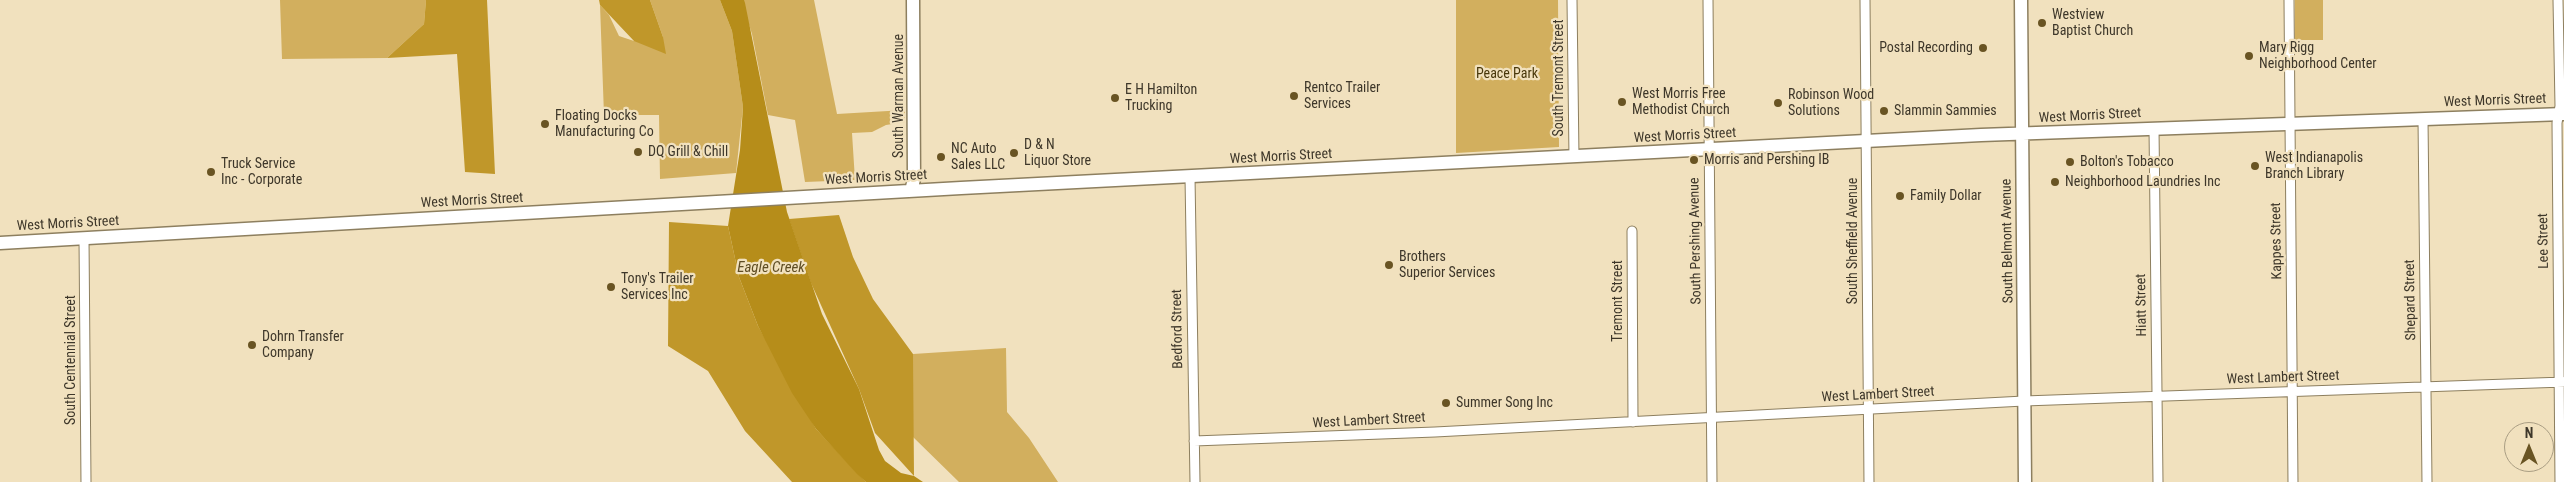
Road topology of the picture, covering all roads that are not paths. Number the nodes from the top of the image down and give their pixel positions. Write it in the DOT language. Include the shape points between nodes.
graph roads {
  1 [pos="913,0"];
  2 [pos="1572,0"];
  3 [pos="1708,0"];
  4 [pos="1865,0"];
  5 [pos="2021,0"];
  6 [pos="2289,0"];
  7 [pos="2558,0"];
  8 [pos="2561,114"];
  9 [pos="2423,118"];
  10 [pos="2290,123"];
  11 [pos="2154,128"];
  12 [pos="2022,134"];
  13 [pos="1866,141"];
  14 [pos="1709,150"];
  15 [pos="1574,157"];
  16 [pos="1190,177"];
  17 [pos="911,191"];
  18 [pos="1632,231"];
  19 [pos="84,238"];
  20 [pos="0,243"];
  21 [pos="2562,382"];
  22 [pos="2426,387"];
  23 [pos="2292,392"];
  24 [pos="2156,396"];
  25 [pos="2024,401"];
  26 [pos="1868,410"];
  27 [pos="1712,418"];
  28 [pos="1633,422"];
  29 [pos="1194,441"];
  30 [pos="86,482"];
  31 [pos="1195,482"];
  32 [pos="1712,482"];
  33 [pos="1868,482"];
  34 [pos="2025,482"];
  35 [pos="2158,482"];
  36 [pos="2292,482"];
  37 [pos="2426,482"];
  38 [pos="2560,482"];
  1 -- 17 [label="main road, South Warman Avenue" via="914,180"];
  2 -- 15 [label="street, South Tremont Street"];
  3 -- 14 [label="street, South Pershing Avenue"];
  4 -- 13 [label="street, South Sheffield Avenue"];
  5 -- 12 [label="main road, South Belmont Avenue"];
  6 -- 10 [label="street, Kappes Street"];
  7 -- 8 [label="street, Lee Street"];
  8 -- 9 [label="main road, West Morris Street"];
  8 -- 21 [label="street, Lee Street"];
  9 -- 10 [label="main road, West Morris Street"];
  9 -- 22 [label="street, Shepard Street"];
  10 -- 11 [label="main road, West Morris Street"];
  10 -- 23 [label="street, Kappes Street"];
  11 -- 12 [label="main road, West Morris Street"];
  11 -- 24 [label="street, Hiatt Street"];
  12 -- 13 [label="main road, West Morris Street"];
  12 -- 25 [label="main road, South Belmont Avenue"];
  13 -- 14 [label="main road, West Morris Street"];
  13 -- 26 [label="street, South Sheffield Avenue"];
  14 -- 15 [label="main road, West Morris Street"];
  14 -- 27 [label="street, South Pershing Avenue"];
  15 -- 16 [label="main road, West Morris Street"];
  16 -- 17 [label="main road, West Morris Street"];
  16 -- 29 [label="street, Bedford Street"];
  17 -- 19 [label="main road, West Morris Street"];
  18 -- 28 [label="street, Tremont Street"];
  19 -- 20 [label="main road, West Morris Street"];
  19 -- 30 [label="street, South Centennial Street"];
  21 -- 22 [label="street, West Lambert Street"];
  21 -- 38 [label="street, Lee Street"];
  22 -- 23 [label="street, West Lambert Street"];
  22 -- 37 [label="street, Shepard Street"];
  23 -- 24 [label="street, West Lambert Street"];
  23 -- 36 [label="street, Kappes Street"];
  24 -- 25 [label="street, West Lambert Street"];
  24 -- 35 [label="street, Hiatt Street"];
  25 -- 26 [label="street, West Lambert Street"];
  25 -- 34 [label="main road, South Belmont Avenue"];
  26 -- 27 [label="street, West Lambert Street"];
  26 -- 33 [label="street, South Sheffield Avenue"];
  27 -- 28 [label="street, West Lambert Street"];
  27 -- 32 [label="street, South Pershing Avenue"];
  28 -- 29 [label="street, West Lambert Street"];
  29 -- 31 [label="street, Bedford Street"];
}
